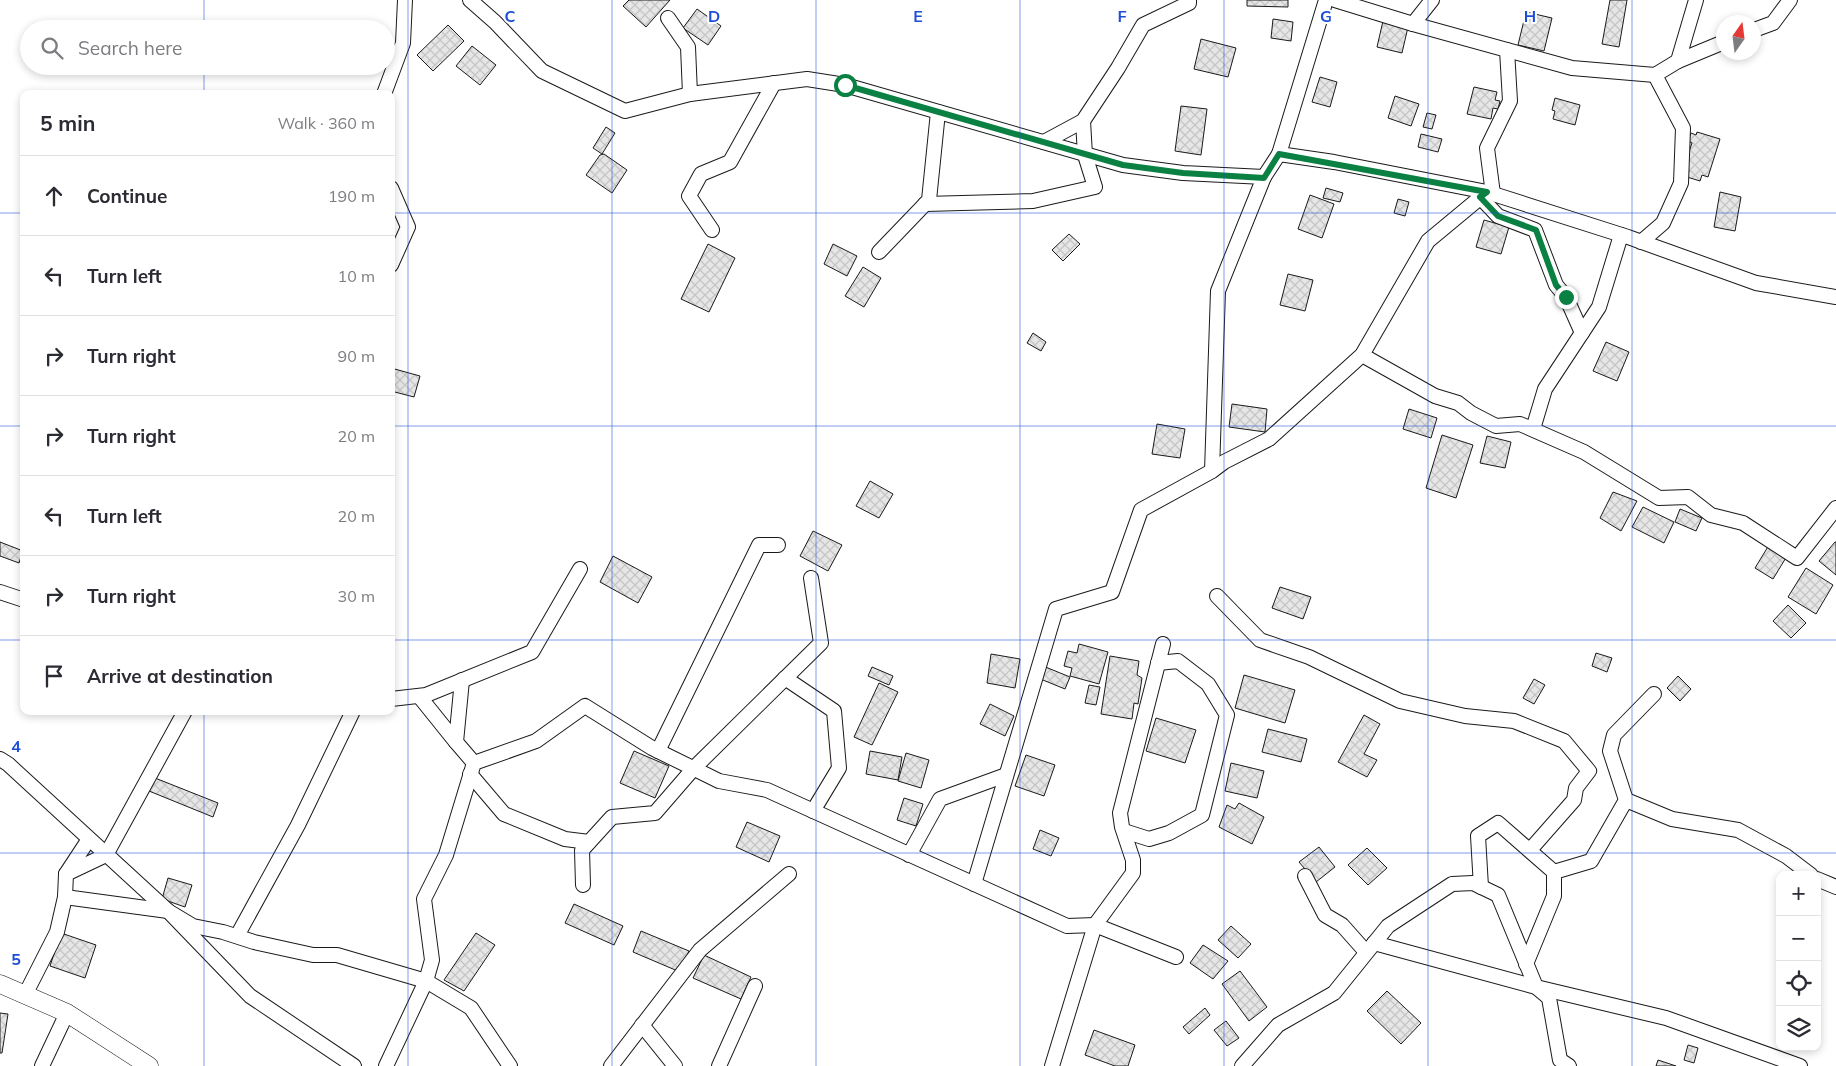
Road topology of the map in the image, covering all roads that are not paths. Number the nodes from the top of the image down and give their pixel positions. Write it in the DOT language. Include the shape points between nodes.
graph roads {
  1 [pos="405,0"];
  2 [pos="470,0"];
  3 [pos="1189,0"];
  4 [pos="1326,0"];
  5 [pos="1334,0"];
  6 [pos="1432,0"];
  7 [pos="1696,0"];
  8 [pos="1790,0"];
  9 [pos="668,18"];
  10 [pos="1413,24"];
  11 [pos="1761,27"];
  12 [pos="1716,45"];
  13 [pos="1507,50"];
  14 [pos="1678,60"];
  15 [pos="395,64"];
  16 [pos="391,75"];
  17 [pos="1655,75"];
  18 [pos="774,83"];
  19 [pos="385,90"];
  20 [pos="690,94"];
  21 [pos="938,112"];
  22 [pos="1083,121"];
  23 [pos="1044,142"];
  24 [pos="1279,154"];
  25 [pos="1086,155"];
  26 [pos="1264,178"];
  27 [pos="1487,194"];
  28 [pos="395,197"];
  29 [pos="925,204"];
  30 [pos="712,230"];
  31 [pos="1621,235"];
  32 [pos="1642,242"];
  33 [pos="879,252"];
  34 [pos="395,256"];
  35 [pos="1836,297"];
  36 [pos="1582,333"];
  37 [pos="1362,355"];
  38 [pos="1533,429"];
  39 [pos="1212,471"];
  40 [pos="1836,508"];
  41 [pos="778,545"];
  42 [pos="580,569"];
  43 [pos="811,578"];
  44 [pos="0,592"];
  45 [pos="1217,596"];
  46 [pos="20,599"];
  47 [pos="1163,644"];
  48 [pos="1158,663"];
  49 [pos="785,678"];
  50 [pos="462,680"];
  51 [pos="1654,694"];
  52 [pos="419,696"];
  53 [pos="395,699"];
  54 [pos="182,715"];
  55 [pos="350,715"];
  56 [pos="456,742"];
  57 [pos="658,751"];
  58 [pos="0,759"];
  59 [pos="472,768"];
  60 [pos="694,768"];
  61 [pos="1006,774"];
  62 [pos="1626,800"];
  63 [pos="813,812"];
  64 [pos="1124,831"];
  65 [pos="89,839"];
  66 [pos="589,842"];
  67 [pos="1530,850"];
  68 [pos="106,855"];
  69 [pos="909,855"];
  70 [pos="1806,871"];
  71 [pos="1554,872"];
  72 [pos="66,874"];
  73 [pos="789,874"];
  74 [pos="1305,876"];
  75 [pos="1821,881"];
  76 [pos="974,884"];
  77 [pos="583,885"];
  78 [pos="1482,887"];
  79 [pos="1836,887"];
  80 [pos="65,897"];
  81 [pos="168,911"];
  82 [pos="1095,926"];
  83 [pos="237,936"];
  84 [pos="1370,948"];
  85 [pos="1176,957"];
  86 [pos="1526,964"];
  87 [pos="426,981"];
  88 [pos="0,984"];
  89 [pos="755,986"];
  90 [pos="1536,987"];
  91 [pos="25,995"];
  92 [pos="66,1013"];
  93 [pos="642,1025"];
  94 [pos="42,1066"];
  95 [pos="149,1066"];
  96 [pos="354,1066"];
  97 [pos="386,1066"];
  98 [pos="510,1066"];
  99 [pos="611,1066"];
  100 [pos="675,1066"];
  101 [pos="719,1066"];
  102 [pos="1052,1066"];
  103 [pos="1242,1066"];
  104 [pos="1569,1066"];
  105 [pos="1800,1066"];
  1 -- 15 [label="street" via="403,43"];
  2 -- 20 [label="street" via="542,71 625,111"];
  3 -- 22 [label="street" via="1189,3 1143,25"];
  4 -- 24 [label="street"];
  5 -- 10 [label="street"];
  6 -- 10 [label="street"];
  7 -- 14 [label="street"];
  8 -- 11 [label="street" via="1773,23"];
  9 -- 20 [label="street" via="688,47"];
  10 -- 13 [label="street"];
  12 -- 14 [label="street"];
  13 -- 17 [label="street" via="1572,68"];
  13 -- 27 [label="street" via="1510,100 1487,148"];
  14 -- 17 [label="street"];
  16 -- 19 [label="street"];
  17 -- 32 [label="street" via="1683,128 1680,183 1663,223"];
  18 -- 20 [label="street"];
  18 -- 21 [label="street" via="807,78 845,85"];
  18 -- 30 [label="street" via="730,162 702,174 689,196"];
  21 -- 23 [label="street"];
  21 -- 29 [label="street" via="929,200"];
  22 -- 23 [label="street"];
  22 -- 25 [label="street"];
  23 -- 25 [label="street"];
  24 -- 26 [label="street"];
  24 -- 27 [label="street"];
  25 -- 26 [label="street" via="1123,165 1183,173"];
  25 -- 29 [label="street" via="1095,187 1033,201"];
  26 -- 39 [label="street" via="1218,291"];
  27 -- 31 [label="street"];
  27 -- 36 [label="street" via="1498,216 1536,230 1556,285 1566,297"];
  27 -- 37 [label="street" via="1428,241"];
  28 -- 34 [label="street" via="408,227"];
  29 -- 33 [label="street"];
  31 -- 32 [label="street"];
  31 -- 36 [label="street" via="1599,307"];
  32 -- 35 [label="street" via="1756,283"];
  36 -- 38 [label="street" via="1545,389"];
  37 -- 38 [label="street" via="1435,396 1458,403 1496,426 1520,424"];
  37 -- 39 [label="street" via="1269,439"];
  38 -- 40 [label="street" via="1584,452 1659,498 1688,497 1711,516 1743,523 1797,558"];
  39 -- 61 [label="street" via="1141,510 1112,592 1056,609"];
  41 -- 57 [label="street" via="759,545"];
  42 -- 50 [label="street" via="532,652"];
  43 -- 49 [label="street" via="821,643"];
  44 -- 46 [label="street"];
  45 -- 67 [label="street" via="1260,640 1309,657 1400,701 1465,716 1514,721 1564,741 1589,771 1576,788 1574,800"];
  47 -- 48 [label="street"];
  48 -- 64 [label="street" via="1120,813"];
  48 -- 64 [label="street" via="1178,661 1208,684 1227,715 1202,815 1169,833 1149,839"];
  49 -- 60 [label="street"];
  49 -- 63 [label="street" via="834,711 839,768"];
  50 -- 52 [label="street"];
  50 -- 56 [label="street"];
  51 -- 62 [label="street" via="1614,735 1610,751"];
  52 -- 53 [label="street"];
  52 -- 56 [label="street"];
  54 -- 68 [label="street"];
  55 -- 83 [label="street" via="298,825"];
  56 -- 59 [label="street"];
  57 -- 59 [label="street" via="585,706 536,741"];
  57 -- 60 [label="street"];
  58 -- 65 [label="street"];
  59 -- 66 [label="street" via="504,814 565,839"];
  59 -- 87 [label="street" via="446,855 424,899 432,960"];
  60 -- 63 [label="street" via="719,780 767,790"];
  60 -- 66 [label="street" via="655,813 612,817"];
  61 -- 69 [label="street" via="940,799"];
  61 -- 76 [label="street"];
  62 -- 70 [label="street" via="1672,819 1738,830 1786,856"];
  62 -- 71 [label="street" via="1591,860"];
  63 -- 69 [label="street"];
  64 -- 82 [label="street" via="1133,860 1133,873"];
  65 -- 68 [label="street"];
  65 -- 72 [label="street"];
  66 -- 77 [label="street" via="582,850"];
  67 -- 71 [label="street"];
  67 -- 78 [label="street" via="1498,823 1478,836"];
  68 -- 72 [label="street"];
  68 -- 81 [label="street"];
  69 -- 76 [label="street"];
  71 -- 86 [label="street" via="1554,896"];
  72 -- 80 [label="street"];
  73 -- 93 [label="street" via="700,950"];
  74 -- 84 [label="street" via="1326,915"];
  75 -- 79 [label="street"];
  76 -- 82 [label="street" via="1066,926"];
  78 -- 84 [label="street" via="1473,883 1452,884 1388,926"];
  78 -- 86 [label="street" via="1498,894"];
  80 -- 81 [label="street"];
  80 -- 91 [label="street" via="57,932"];
  81 -- 83 [label="street" via="193,926"];
  81 -- 96 [label="street" via="250,996"];
  82 -- 85 [label="street"];
  82 -- 102 [label="street"];
  83 -- 87 [label="street" via="299,953 337,955"];
  84 -- 90 [label="street"];
  84 -- 103 [label="street" via="1334,993 1278,1026"];
  86 -- 90 [label="street"];
  87 -- 97 [label="street"];
  87 -- 98 [label="street" via="471,1008"];
  88 -- 91 [label="street"];
  89 -- 101 [label="street"];
  90 -- 104 [label="street" via="1549,998 1560,1060"];
  90 -- 105 [label="street" via="1666,1018"];
  91 -- 92 [label="street"];
  92 -- 94 [label="street"];
  92 -- 95 [label="street"];
  93 -- 99 [label="street"];
  93 -- 100 [label="street"];
}
